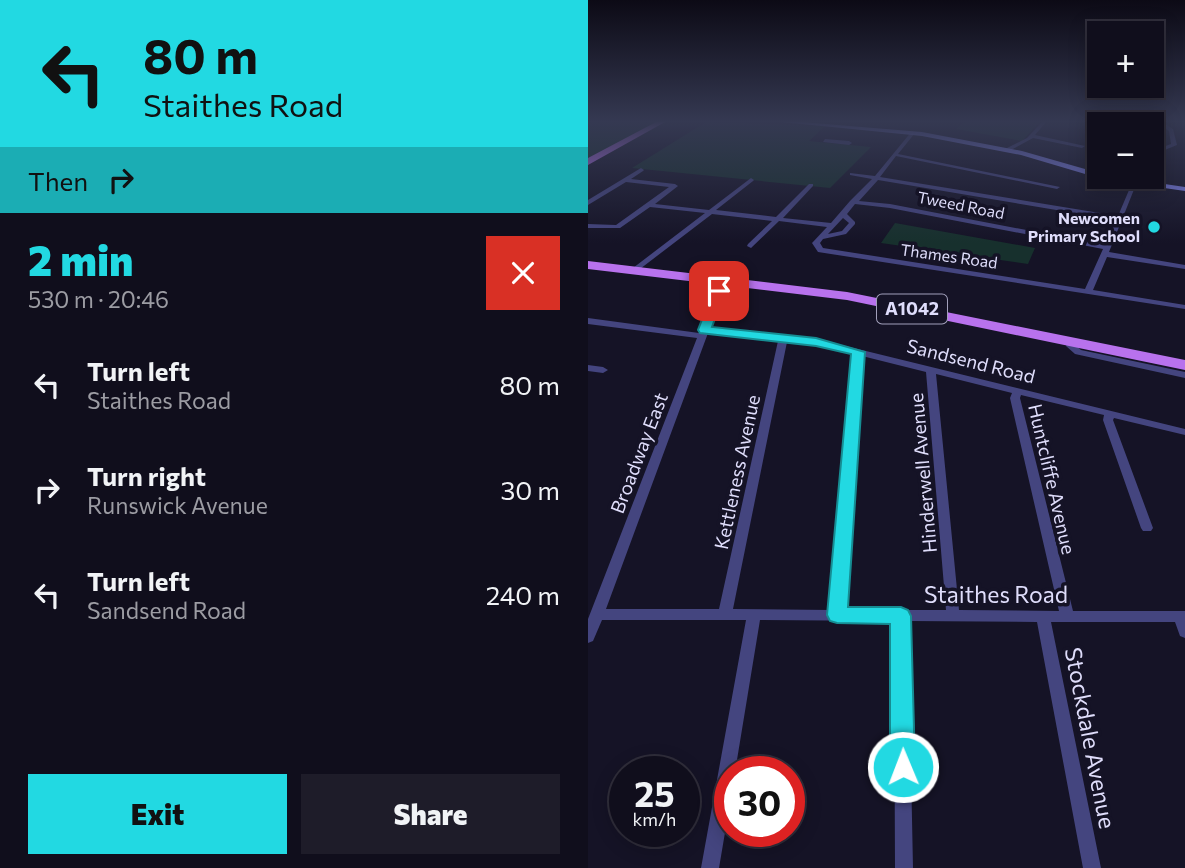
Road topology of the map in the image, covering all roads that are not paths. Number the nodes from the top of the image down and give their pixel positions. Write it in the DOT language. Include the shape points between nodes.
graph roads {
  1 [pos="890,163"];
  2 [pos="935,163"];
  3 [pos="1052,163"];
  4 [pos="641,170"];
  5 [pos="1087,172"];
  6 [pos="852,174"];
  7 [pos="877,177"];
  8 [pos="626,180"];
  9 [pos="751,180"];
  10 [pos="811,186"];
  11 [pos="1164,186"];
  12 [pos="1057,187"];
  13 [pos="1132,189"];
  14 [pos="1185,189"];
  15 [pos="852,202"];
  16 [pos="588,203"];
  17 [pos="650,205"];
  18 [pos="712,212"];
  19 [pos="842,213"];
  20 [pos="778,218"];
  21 [pos="1119,218"];
  22 [pos="831,225"];
  23 [pos="588,226"];
  24 [pos="820,238"];
  25 [pos="751,246"];
  26 [pos="1105,250"];
  27 [pos="588,265"];
  28 [pos="1185,267"];
  29 [pos="636,270"];
  30 [pos="723,281"];
  31 [pos="1089,290"];
  32 [pos="1185,307"];
  33 [pos="588,321"];
  34 [pos="704,333"];
  35 [pos="783,338"];
  36 [pos="1072,341"];
  37 [pos="858,352"];
  38 [pos="1185,365"];
  39 [pos="588,368"];
  40 [pos="603,370"];
  41 [pos="931,370"];
  42 [pos="1185,375"];
  43 [pos="1018,391"];
  44 [pos="1110,413"];
  45 [pos="1185,432"];
  46 [pos="1147,528"];
  47 [pos="597,614"];
  48 [pos="725,614"];
  49 [pos="754,615"];
  50 [pos="837,615"];
  51 [pos="901,616"];
  52 [pos="953,616"];
  53 [pos="1043,616"];
  54 [pos="1067,616"];
  55 [pos="1182,617"];
  56 [pos="1185,632"];
  57 [pos="588,637"];
  58 [pos="709,868"];
  59 [pos="904,868"];
  60 [pos="1093,868"];
  1 -- 7 [label="street"];
  2 -- 12 [label="street"];
  3 -- 5 [label="street"];
  4 -- 8 [label="street"];
  6 -- 7 [label="street"];
  7 -- 15 [label="street"];
  7 -- 21 [label="street"];
  8 -- 16 [label="street"];
  8 -- 17 [label="street" via="675,186"];
  9 -- 18 [label="street"];
  10 -- 20 [label="street"];
  11 -- 14 [label="street"];
  13 -- 21 [label="street"];
  15 -- 19 [label="street"];
  15 -- 26 [label="street, Tweed Road"];
  17 -- 18 [label="street"];
  17 -- 23 [label="street" via="618,227"];
  18 -- 20 [label="street"];
  18 -- 29 [label="street"];
  19 -- 22 [label="street"];
  19 -- 24 [label="street" via="853,223 844,233"];
  20 -- 22 [label="street"];
  20 -- 25 [label="street"];
  21 -- 26 [label="street"];
  22 -- 24 [label="street"];
  24 -- 31 [label="street, Thames Road" via="816,243 825,252"];
  26 -- 28 [label="street, Tweed Road"];
  26 -- 31 [label="street"];
  27 -- 29 [label="main road, A1042"];
  29 -- 30 [label="main road, A1042"];
  30 -- 34 [label="street, Broadway East"];
  30 -- 36 [label="main road, A1042" via="847,296"];
  31 -- 32 [label="street"];
  33 -- 34 [label="street, Sandsend Road"];
  34 -- 35 [label="street, Sandsend Road"];
  34 -- 47 [label="street, Broadway East"];
  35 -- 37 [label="street, Sandsend Road"];
  35 -- 48 [label="street, Kettleness Avenue"];
  36 -- 38 [label="main road, A1042"];
  36 -- 42 [label="street" via="1071,349 1078,352"];
  37 -- 41 [label="street, Sandsend Road"];
  37 -- 50 [label="street"];
  39 -- 40 [label="street"];
  41 -- 43 [label="street, Sandsend Road"];
  41 -- 52 [label="street, Hinderwell Avenue"];
  43 -- 44 [label="street, Sandsend Road"];
  43 -- 54 [label="street, Huntcliffe Avenue" via="1015,398"];
  44 -- 45 [label="street, Sandsend Road"];
  44 -- 46 [label="street" via="1108,420"];
  47 -- 48 [label="street, Staithes Road"];
  47 -- 57 [label="street, Broadway East"];
  48 -- 49 [label="street, Staithes Road"];
  49 -- 50 [label="street, Staithes Road"];
  49 -- 58 [label="street"];
  50 -- 51 [label="street, Staithes Road"];
  51 -- 52 [label="street, Staithes Road"];
  51 -- 59 [label="street"];
  52 -- 53 [label="street, Staithes Road"];
  53 -- 54 [label="street, Staithes Road"];
  53 -- 60 [label="street, Stockdale Avenue"];
  54 -- 55 [label="street, Staithes Road"];
  55 -- 56 [label="street"];
}
